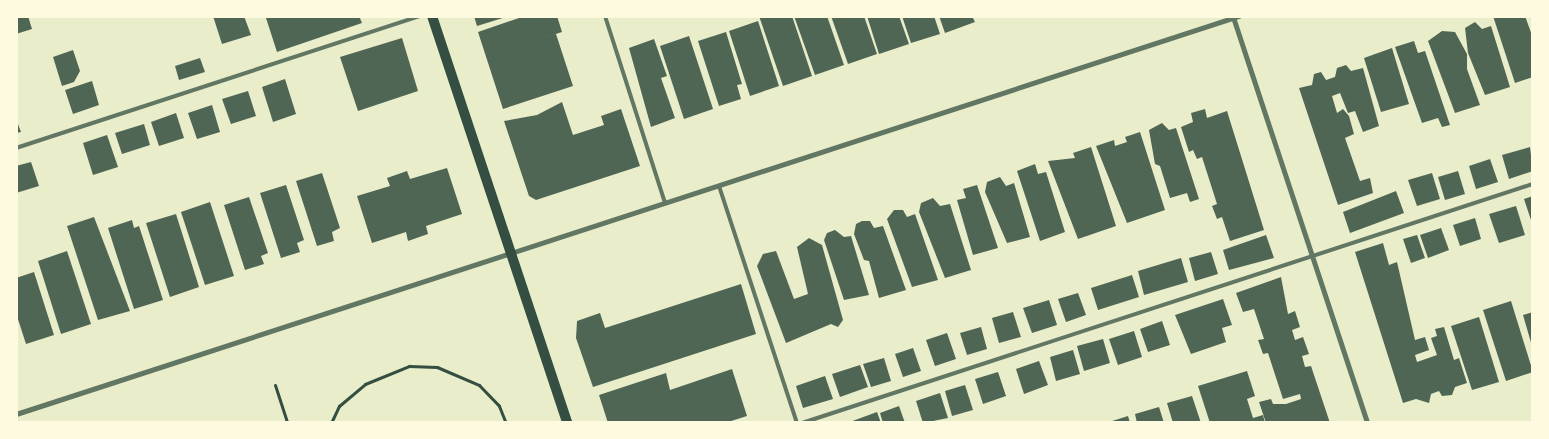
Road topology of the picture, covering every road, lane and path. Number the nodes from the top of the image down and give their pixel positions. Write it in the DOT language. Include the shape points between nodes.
graph roads {
  1 [pos="421,16"];
  2 [pos="432,16"];
  3 [pos="605,16"];
  4 [pos="1235,17"];
  5 [pos="16,148"];
  6 [pos="1533,184"];
  7 [pos="719,186"];
  8 [pos="665,203"];
  9 [pos="511,254"];
  10 [pos="1313,257"];
  11 [pos="275,385"];
  12 [pos="16,414"];
  13 [pos="287,423"];
  14 [pos="331,423"];
  15 [pos="506,423"];
  16 [pos="567,423"];
  17 [pos="797,423"];
  18 [pos="802,423"];
  19 [pos="1368,423"];
  1 -- 5 [label="lane"];
  2 -- 9 [label="main road"];
  3 -- 8 [label="lane"];
  4 -- 7 [label="street"];
  4 -- 10 [label="street"];
  6 -- 10 [label="lane"];
  7 -- 8 [label="street"];
  7 -- 17 [label="lane"];
  8 -- 9 [label="street"];
  9 -- 12 [label="street"];
  9 -- 16 [label="main road"];
  10 -- 18 [label="lane"];
  10 -- 19 [label="street"];
  11 -- 13 [label="path"];
  14 -- 15 [label="path" via="339,406 365,384 409,366 437,367 479,384 499,406"];
}
